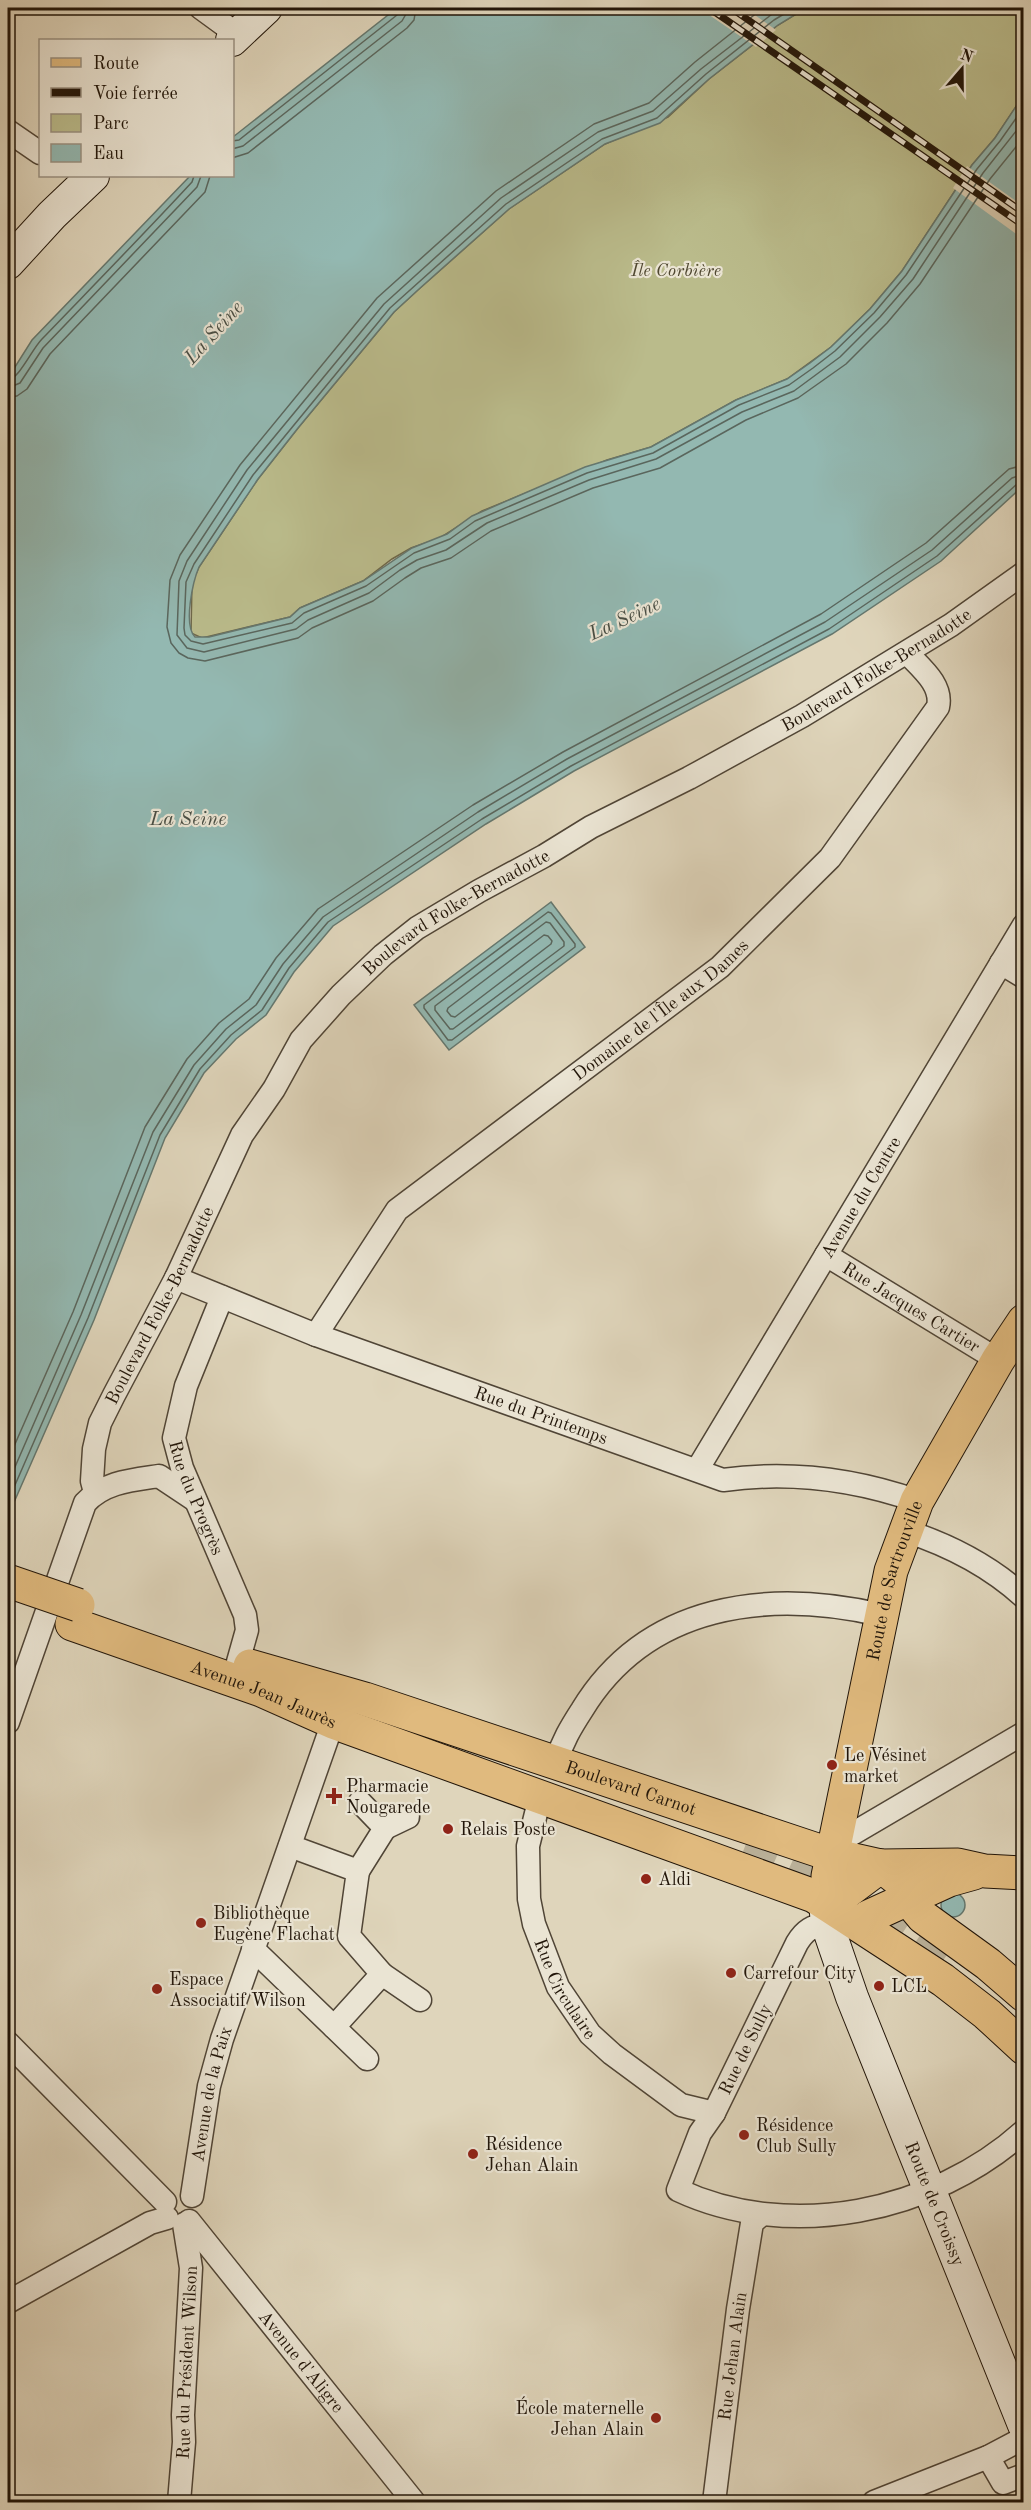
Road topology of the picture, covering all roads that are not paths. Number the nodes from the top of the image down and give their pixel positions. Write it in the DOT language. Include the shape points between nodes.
graph roads {
  1 [pos="201,8"];
  2 [pos="250,22"];
  3 [pos="8,131"];
  4 [pos="39,152"];
  5 [pos="85,178"];
  6 [pos="8,263"];
  7 [pos="1023,573"];
  8 [pos="906,652"];
  9 [pos="1023,925"];
  10 [pos="1000,963"];
  11 [pos="1023,977"];
  12 [pos="826,1255"];
  13 [pos="176,1278"];
  14 [pos="222,1297"];
  15 [pos="1021,1322"];
  16 [pos="316,1335"];
  17 [pos="998,1360"];
  18 [pos="176,1447"];
  19 [pos="697,1470"];
  20 [pos="159,1476"];
  21 [pos="95,1492"];
  22 [pos="195,1500"];
  23 [pos="917,1501"];
  24 [pos="906,1531"];
  25 [pos="8,1581"];
  26 [pos="1023,1597"];
  27 [pos="8,1601"];
  28 [pos="75,1615"];
  29 [pos="881,1616"];
  30 [pos="255,1674"];
  31 [pos="8,1722"];
  32 [pos="333,1722"];
  33 [pos="465,1733"];
  34 [pos="1023,1733"];
  35 [pos="455,1765"];
  36 [pos="542,1778"];
  37 [pos="360,1802"];
  38 [pos="408,1817"];
  39 [pos="385,1828"];
  40 [pos="290,1846"];
  41 [pos="744,1849"];
  42 [pos="833,1850"];
  43 [pos="881,1866"];
  44 [pos="358,1871"];
  45 [pos="986,1871"];
  46 [pos="1023,1873"];
  47 [pos="908,1899"];
  48 [pos="837,1917"];
  49 [pos="938,1928"];
  50 [pos="253,1949"];
  51 [pos="949,1963"];
  52 [pos="382,1974"];
  53 [pos="1023,1995"];
  54 [pos="420,2000"];
  55 [pos="1023,2022"];
  56 [pos="334,2027"];
  57 [pos="8,2043"];
  58 [pos="1023,2048"];
  59 [pos="367,2059"];
  60 [pos="714,2113"];
  61 [pos="1023,2132"];
  62 [pos="929,2191"];
  63 [pos="761,2215"];
  64 [pos="176,2216"];
  65 [pos="8,2302"];
  66 [pos="1023,2425"];
  67 [pos="1023,2438"];
  68 [pos="988,2457"];
  69 [pos="1007,2487"];
  70 [pos="179,2502"];
  71 [pos="414,2502"];
  72 [pos="714,2502"];
  73 [pos="874,2502"];
  1 -- 2 [label="street"];
  3 -- 4 [label="street"];
  5 -- 6 [label="main road"];
  7 -- 8 [label="street, Boulevard Folke-Bernadotte"];
  8 -- 13 [label="street, Boulevard Folke-Bernadotte" via="802,716 479,891 417,928 383,955 301,1040 242,1135"];
  8 -- 16 [label="street, Domaine de l'Île aux Dames" via="936,687 938,707 830,858 720,967 397,1210"];
  9 -- 10 [label="street, Avenue du Centre"];
  10 -- 11 [label="street"];
  10 -- 12 [label="street, Avenue du Centre"];
  12 -- 17 [label="street, Rue Jacques Cartier"];
  12 -- 19 [label="street, Avenue du Centre"];
  13 -- 14 [label="street, Rue du Printemps"];
  13 -- 21 [label="street, Boulevard Folke-Bernadotte" via="100,1423 94,1449"];
  14 -- 16 [label="street, Rue du Printemps"];
  14 -- 18 [label="street, Rue du Progrès" via="179,1408"];
  15 -- 17 [label="main road, Route de Sartrouville"];
  16 -- 19 [label="street, Rue du Printemps"];
  17 -- 23 [label="main road, Route de Sartrouville"];
  18 -- 20 [label="street"];
  18 -- 22 [label="street, Rue du Progrès"];
  19 -- 23 [label="street, Rue du Printemps" via="723,1480 792,1475 834,1480"];
  20 -- 21 [label="street" via="114,1484"];
  20 -- 22 [label="street"];
  21 -- 31 [label="street" via="79,1518"];
  22 -- 30 [label="street, Rue du Progrès" via="245,1615"];
  23 -- 24 [label="main road, Route de Sartrouville"];
  24 -- 26 [label="street" via="964,1555"];
  24 -- 29 [label="main road, Route de Sartrouville" via="891,1570"];
  25 -- 28 [label="main road, bridge"];
  27 -- 28 [label="main road"];
  28 -- 30 [label="main road, Avenue Jean Jaurès"];
  29 -- 36 [label="street, Rue Circulaire" via="820,1605 765,1603 714,1613 664,1630 627,1656 596,1686"];
  29 -- 42 [label="main road, Route de Sartrouville"];
  30 -- 32 [label="main road, Avenue Jean Jaurès"];
  30 -- 33 [label="main road, Avenue Jean Jaurès" via="365,1699"];
  30 -- 36 [label="main road" via="332,1710"];
  32 -- 35 [label="main road, Avenue Jean Jaurès"];
  32 -- 40 [label="street, Avenue de la Paix"];
  33 -- 36 [label="main road, Boulevard Carnot"];
  34 -- 42 [label="street"];
  35 -- 36 [label="main road, Boulevard Carnot"];
  36 -- 41 [label="main road"];
  36 -- 42 [label="main road, Boulevard Carnot" via="796,1844"];
  36 -- 48 [label="main road, Boulevard Carnot" via="800,1890"];
  36 -- 60 [label="street, Rue Circulaire" via="528,1846 529,1899 558,1987 590,2034 612,2054 681,2105"];
  37 -- 39 [label="street"];
  38 -- 39 [label="street"];
  39 -- 44 [label="street"];
  40 -- 44 [label="street"];
  40 -- 50 [label="street, Avenue de la Paix"];
  42 -- 43 [label="main road, Boulevard Carnot"];
  42 -- 48 [label="main road, Route de Sartrouville"];
  43 -- 45 [label="main road, Boulevard Carnot" via="958,1865"];
  43 -- 47 [label="main road" via="899,1880"];
  43 -- 48 [label="main road" via="845,1893"];
  44 -- 52 [label="street" via="349,1936"];
  45 -- 46 [label="main road"];
  45 -- 47 [label="main road" via="949,1880"];
  47 -- 48 [label="main road" via="868,1917"];
  47 -- 49 [label="main road"];
  48 -- 49 [label="main road"];
  48 -- 58 [label="main road" via="898,1950 964,1996"];
  48 -- 60 [label="street, Rue de Sully" via="803,1933"];
  48 -- 62 [label="main road, Route de Croissy" via="847,1982"];
  49 -- 53 [label="main road"];
  50 -- 56 [label="street"];
  50 -- 64 [label="street, Avenue de la Paix" via="209,2086 192,2196 196,2212"];
  51 -- 55 [label="main road"];
  52 -- 54 [label="street"];
  52 -- 56 [label="street"];
  56 -- 59 [label="street"];
  57 -- 64 [label="street, Avenue d'Aligre"];
  60 -- 63 [label="street, Rue de Sully" via="700,2133 678,2190"];
  61 -- 62 [label="street" via="990,2158"];
  62 -- 63 [label="street" via="858,2211"];
  62 -- 66 [label="main road, Route de Croissy"];
  63 -- 72 [label="street, Rue Jehan Alain" via="752,2223 741,2288"];
  64 -- 65 [label="street" via="150,2223"];
  64 -- 70 [label="street, Rue du Président Wilson" via="191,2268"];
  64 -- 71 [label="street, Avenue d'Aligre"];
  67 -- 68 [label="street"];
  68 -- 69 [label="street"];
  68 -- 73 [label="street"];
}
